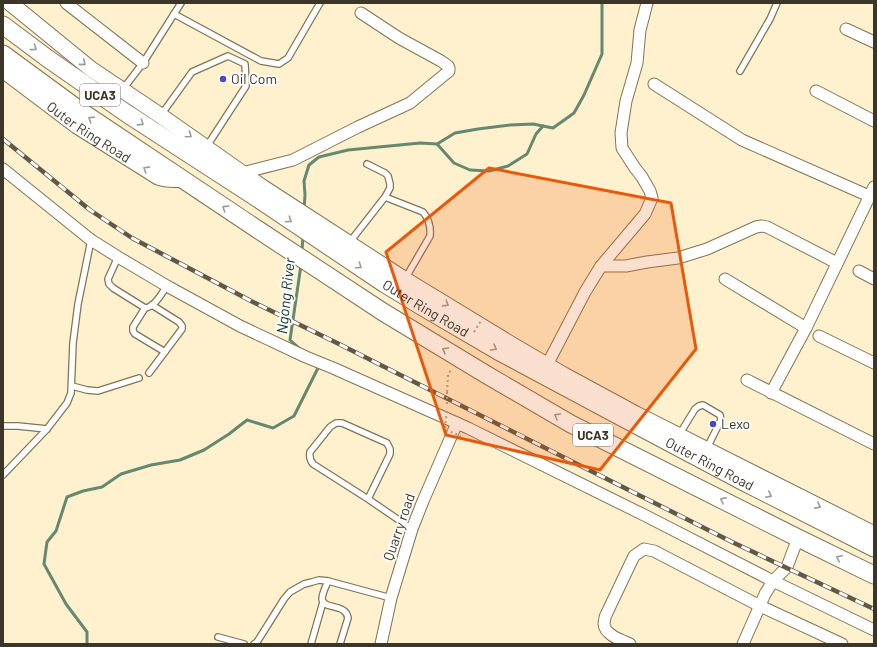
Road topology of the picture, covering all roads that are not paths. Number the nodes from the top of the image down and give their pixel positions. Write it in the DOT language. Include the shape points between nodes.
graph roads {
  1 [pos="10,3"];
  2 [pos="66,3"];
  3 [pos="181,3"];
  4 [pos="320,3"];
  5 [pos="647,3"];
  6 [pos="777,3"];
  7 [pos="361,13"];
  8 [pos="174,14"];
  9 [pos="3,25"];
  10 [pos="846,29"];
  11 [pos="874,42"];
  12 [pos="3,54"];
  13 [pos="143,63"];
  14 [pos="3,70"];
  15 [pos="740,71"];
  16 [pos="654,84"];
  17 [pos="122,89"];
  18 [pos="816,91"];
  19 [pos="161,116"];
  20 [pos="874,121"];
  21 [pos="206,147"];
  22 [pos="367,164"];
  23 [pos="3,169"];
  24 [pos="242,173"];
  25 [pos="182,179"];
  26 [pos="872,191"];
  27 [pos="259,192"];
  28 [pos="385,197"];
  29 [pos="328,238"];
  30 [pos="91,240"];
  31 [pos="348,243"];
  32 [pos="118,257"];
  33 [pos="837,263"];
  34 [pos="601,266"];
  35 [pos="859,271"];
  36 [pos="725,279"];
  37 [pos="874,279"];
  38 [pos="408,282"];
  39 [pos="166,286"];
  40 [pos="152,305"];
  41 [pos="421,306"];
  42 [pos="145,308"];
  43 [pos="806,328"];
  44 [pos="819,336"];
  45 [pos="165,352"];
  46 [pos="874,363"];
  47 [pos="547,364"];
  48 [pos="149,373"];
  49 [pos="139,378"];
  50 [pos="747,380"];
  51 [pos="72,386"];
  52 [pos="771,393"];
  53 [pos="612,412"];
  54 [pos="636,414"];
  55 [pos="457,423"];
  56 [pos="3,426"];
  57 [pos="46,429"];
  58 [pos="679,435"];
  59 [pos="874,444"];
  60 [pos="706,449"];
  61 [pos="3,475"];
  62 [pos="368,499"];
  63 [pos="412,529"];
  64 [pos="874,534"];
  65 [pos="798,538"];
  66 [pos="874,548"];
  67 [pos="874,575"];
  68 [pos="328,581"];
  69 [pos="773,581"];
  70 [pos="391,598"];
  71 [pos="323,602"];
  72 [pos="760,606"];
  73 [pos="874,630"];
  74 [pos="218,637"];
  75 [pos="244,644"];
  76 [pos="254,644"];
  77 [pos="311,644"];
  78 [pos="340,644"];
  79 [pos="381,644"];
  80 [pos="630,644"];
  81 [pos="743,644"];
  82 [pos="842,644"];
  1 -- 17 [label="main road, UCA3, one-way" via="91,69"];
  2 -- 13 [label="street"];
  3 -- 8 [label="lane"];
  4 -- 8 [label="lane" via="288,58 279,64 260,61"];
  5 -- 34 [label="street" via="621,133 622,148 642,177 652,198 645,214"];
  6 -- 15 [label="lane"];
  7 -- 24 [label="street" via="441,61 448,66 448,71 410,103 293,160"];
  8 -- 13 [label="lane"];
  9 -- 27 [label="main road, Outer Ring Road / UCA3, one-way" via="126,113"];
  10 -- 11 [label="street"];
  25 -- 12 [label="main road, Outer Ring Road / UCA3, one-way" via="82,112"];
  13 -- 17 [label="lane"];
  25 -- 14 [label="main road, Outer Ring Road / UCA3, one-way" via="158,177 77,126"];
  16 -- 26 [label="street" via="742,140"];
  17 -- 19 [label="main road, UCA3"];
  18 -- 20 [label="street"];
  19 -- 21 [label="main road, UCA3, one-way"];
  19 -- 21 [label="lane" via="192,72 228,56 245,64 246,86"];
  21 -- 24 [label="main road, UCA3"];
  22 -- 28 [label="lane" via="388,176 390,188"];
  23 -- 30 [label="street"];
  24 -- 27 [label="main road, UCA3"];
  65 -- 25 [label="main road, Outer Ring Road / UCA3, one-way" via="571,424 389,316"];
  26 -- 33 [label="street"];
  27 -- 29 [label="main road, Outer Ring Road / UCA3, one-way"];
  28 -- 31 [label="lane"];
  28 -- 38 [label="lane" via="423,212 431,229"];
  29 -- 31 [label="main road, UCA3"];
  29 -- 41 [label="main road, Outer Ring Road / UCA3, one-way" via="385,284"];
  30 -- 32 [label="street"];
  30 -- 51 [label="lane" via="72,343"];
  31 -- 38 [label="main road, UCA3"];
  32 -- 39 [label="street"];
  32 -- 42 [label="lane" via="108,279 109,284"];
  33 -- 34 [label="street" via="762,226 678,258 626,266"];
  33 -- 43 [label="street"];
  34 -- 47 [label="street" via="584,292"];
  35 -- 37 [label="street"];
  36 -- 43 [label="street"];
  38 -- 41 [label="main road"];
  38 -- 47 [label="main road, UCA3, one-way"];
  39 -- 40 [label="lane"];
  39 -- 55 [label="street" via="240,326"];
  40 -- 42 [label="lane"];
  40 -- 45 [label="lane" via="182,326"];
  41 -- 53 [label="main road, Outer Ring Road / UCA3, one-way"];
  42 -- 45 [label="lane" via="133,331"];
  43 -- 52 [label="street"];
  44 -- 46 [label="street"];
  45 -- 48 [label="lane"];
  47 -- 54 [label="main road, UCA3"];
  49 -- 51 [label="lane" via="98,391"];
  50 -- 52 [label="street"];
  51 -- 57 [label="lane" via="67,403"];
  52 -- 59 [label="street"];
  53 -- 54 [label="main road"];
  53 -- 66 [label="main road, Outer Ring Road / UCA3, one-way"];
  54 -- 58 [label="main road, UCA3"];
  55 -- 63 [label="street, Quarry road"];
  55 -- 69 [label="street"];
  56 -- 57 [label="lane"];
  57 -- 61 [label="lane"];
  58 -- 60 [label="main road, UCA3"];
  58 -- 60 [label="lane" via="695,409 703,405 720,415 721,420"];
  60 -- 64 [label="main road, UCA3, one-way"];
  62 -- 62 [label="lane" via="310,460 310,452 336,423 342,423 387,443 390,449 390,454"];
  62 -- 63 [label="lane"];
  63 -- 70 [label="street, Quarry road"];
  67 -- 65 [label="main road, Outer Ring Road / UCA3, one-way"];
  65 -- 69 [label="street" via="787,567"];
  68 -- 70 [label="lane"];
  68 -- 71 [label="lane"];
  68 -- 76 [label="lane" via="319,580 304,584 290,592"];
  69 -- 72 [label="street"];
  69 -- 73 [label="street"];
  70 -- 79 [label="street, Quarry road"];
  71 -- 77 [label="lane"];
  71 -- 78 [label="lane" via="348,614"];
  72 -- 80 [label="street" via="654,551 644,550 634,556 605,617 606,630"];
  72 -- 81 [label="street"];
  72 -- 82 [label="street"];
  74 -- 75 [label="lane"];
}
